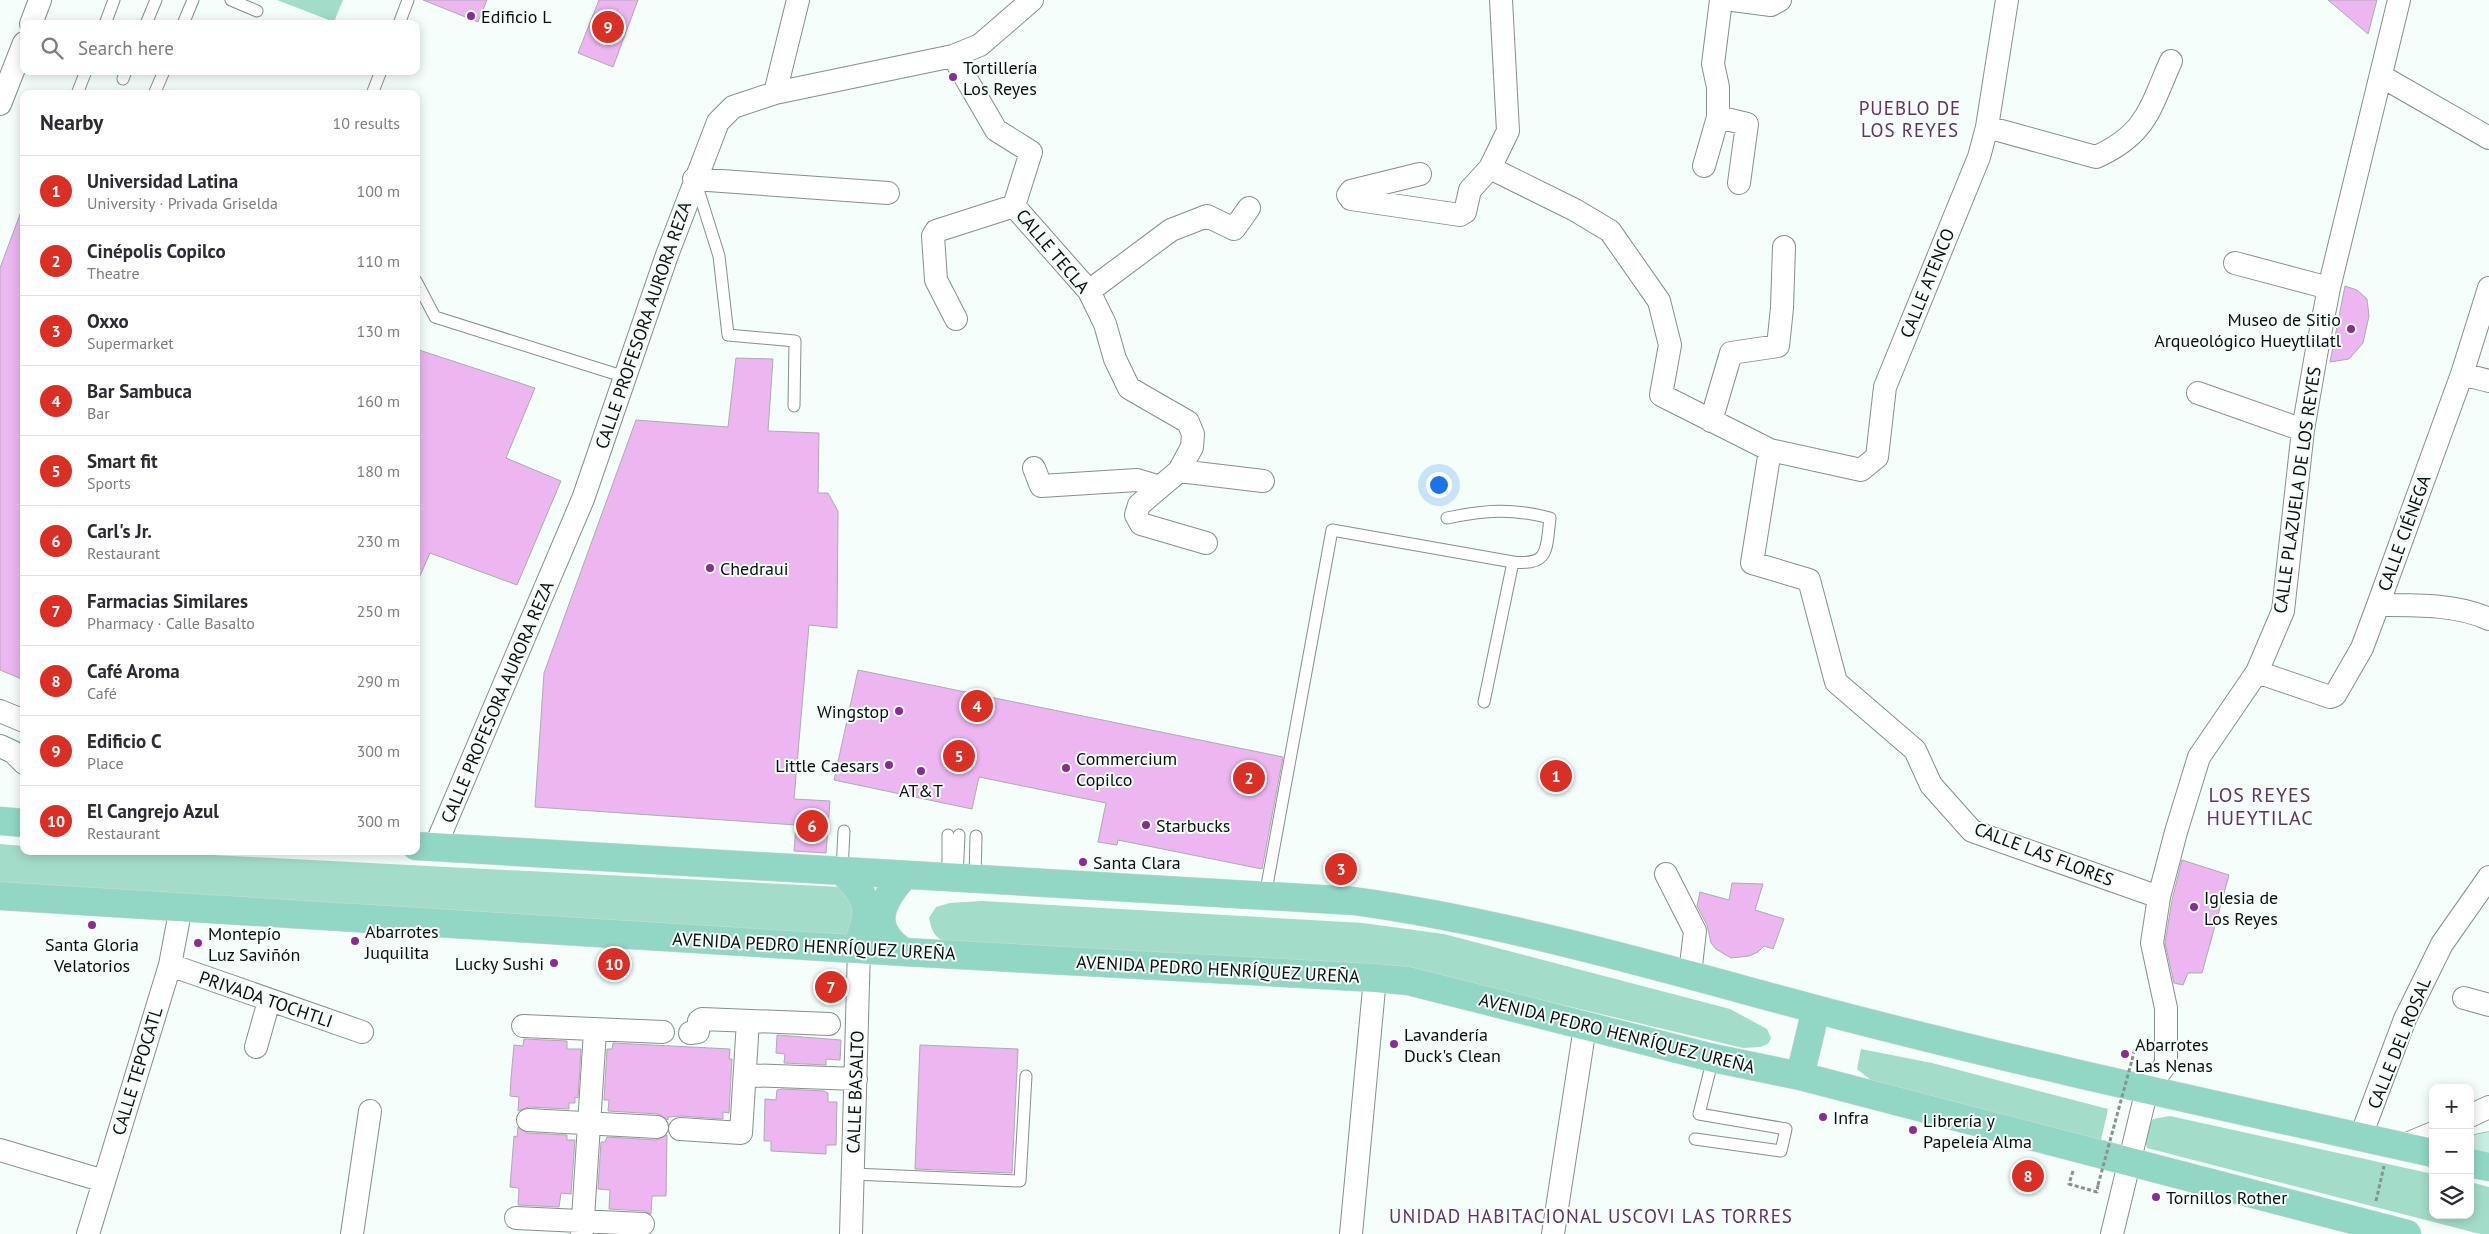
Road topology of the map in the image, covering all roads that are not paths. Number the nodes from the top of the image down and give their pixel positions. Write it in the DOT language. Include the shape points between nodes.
graph roads {
  1 [pos="114,0"];
  2 [pos="156,0"];
  3 [pos="193,0"];
  4 [pos="231,0"];
  5 [pos="408,0"];
  6 [pos="798,0"];
  7 [pos="1032,0"];
  8 [pos="1501,0"];
  9 [pos="1721,0"];
  10 [pos="1733,0"];
  11 [pos="1780,0"];
  12 [pos="2007,0"];
  13 [pos="2399,0"];
  14 [pos="257,11"];
  15 [pos="106,20"];
  16 [pos="148,20"];
  17 [pos="185,20"];
  18 [pos="400,20"];
  19 [pos="20,53"];
  20 [pos="953,56"];
  21 [pos="2171,61"];
  22 [pos="84,75"];
  23 [pos="162,75"];
  24 [pos="379,75"];
  25 [pos="2381,76"];
  26 [pos="79,90"];
  27 [pos="156,90"];
  28 [pos="374,90"];
  29 [pos="775,93"];
  30 [pos="0,104"];
  31 [pos="1718,117"];
  32 [pos="1987,127"];
  33 [pos="2489,138"];
  34 [pos="1704,166"];
  35 [pos="1490,168"];
  36 [pos="1420,174"];
  37 [pos="694,179"];
  38 [pos="1739,184"];
  39 [pos="888,193"];
  40 [pos="1014,206"];
  41 [pos="1249,208"];
  42 [pos="1784,247"];
  43 [pos="2235,263"];
  44 [pos="2329,288"];
  45 [pos="2489,288"];
  46 [pos="420,289"];
  47 [pos="1089,290"];
  48 [pos="956,319"];
  49 [pos="2462,374"];
  50 [pos="625,377"];
  51 [pos="2489,380"];
  52 [pos="2198,393"];
  53 [pos="794,406"];
  54 [pos="1711,420"];
  55 [pos="2303,430"];
  56 [pos="1770,450"];
  57 [pos="1034,468"];
  58 [pos="1179,471"];
  59 [pos="1263,481"];
  60 [pos="1160,487"];
  61 [pos="1447,518"];
  62 [pos="1206,543"];
  63 [pos="1513,562"];
  64 [pos="2378,605"];
  65 [pos="2489,620"];
  66 [pos="2257,672"];
  67 [pos="1484,702"];
  68 [pos="0,711"];
  69 [pos="20,719"];
  70 [pos="0,746"];
  71 [pos="20,759"];
  72 [pos="844,831"];
  73 [pos="953,835"];
  74 [pos="976,836"];
  75 [pos="426,846"];
  76 [pos="842,871"];
  77 [pos="1666,874"];
  78 [pos="906,875"];
  79 [pos="2489,877"];
  80 [pos="960,878"];
  81 [pos="0,896"];
  82 [pos="1265,896"];
  83 [pos="2159,896"];
  84 [pos="181,907"];
  85 [pos="859,949"];
  86 [pos="904,952"];
  87 [pos="170,965"];
  88 [pos="1690,974"];
  89 [pos="1375,978"];
  90 [pos="2464,998"];
  91 [pos="269,1001"];
  92 [pos="2489,1005"];
  93 [pos="1816,1009"];
  94 [pos="748,1021"];
  95 [pos="829,1024"];
  96 [pos="523,1026"];
  97 [pos="1585,1026"];
  98 [pos="595,1031"];
  99 [pos="362,1032"];
  100 [pos="663,1032"];
  101 [pos="690,1034"];
  102 [pos="256,1047"];
  103 [pos="1713,1058"];
  104 [pos="746,1075"];
  105 [pos="1026,1076"];
  106 [pos="1800,1076"];
  107 [pos="856,1079"];
  108 [pos="2147,1090"];
  109 [pos="2489,1107"];
  110 [pos="370,1111"];
  111 [pos="2474,1114"];
  112 [pos="528,1120"];
  113 [pos="589,1124"];
  114 [pos="657,1127"];
  115 [pos="680,1129"];
  116 [pos="2429,1134"];
  117 [pos="2361,1136"];
  118 [pos="1694,1139"];
  119 [pos="2396,1145"];
  120 [pos="2489,1146"];
  121 [pos="2474,1149"];
  122 [pos="0,1150"];
  123 [pos="2429,1152"];
  124 [pos="2130,1162"];
  125 [pos="2474,1164"];
  126 [pos="2489,1167"];
  127 [pos="853,1174"];
  128 [pos="104,1181"];
  129 [pos="516,1218"];
  130 [pos="643,1224"];
  131 [pos="2343,1226"];
  132 [pos="582,1228"];
  133 [pos="88,1234"];
  134 [pos="352,1234"];
  135 [pos="851,1234"];
  136 [pos="1351,1234"];
  137 [pos="1553,1234"];
  138 [pos="2112,1234"];
  139 [pos="2407,1234"];
  1 -- 15 [label="lane"];
  2 -- 16 [label="lane"];
  3 -- 17 [label="lane"];
  4 -- 14 [label="lane"];
  5 -- 18 [label="lane"];
  6 -- 29 [label="street"];
  7 -- 20 [label="street, CALLE PROFESORA AURORA REZA" via="980,45"];
  8 -- 35 [label="street" via="1508,131"];
  9 -- 31 [label="street" via="1713,64 1718,88"];
  10 -- 11 [label="street" via="1771,5"];
  12 -- 32 [label="street, CALLE ATENCO"];
  13 -- 25 [label="street, CALLE PLAZUELA DE LOS REYES"];
  19 -- 30 [label="street"];
  20 -- 29 [label="street, CALLE PROFESORA AURORA REZA"];
  20 -- 40 [label="street, CALLE TECLA" via="996,130 1030,152"];
  21 -- 32 [label="street" via="2144,122 2113,149 2096,157"];
  22 -- 26 [label="lane"];
  23 -- 27 [label="lane"];
  24 -- 28 [label="lane"];
  25 -- 33 [label="street"];
  25 -- 44 [label="street, CALLE PLAZUELA DE LOS REYES"];
  29 -- 37 [label="street, CALLE PROFESORA AURORA REZA" via="733,107 723,115"];
  31 -- 34 [label="street"];
  31 -- 38 [label="street" via="1747,124"];
  32 -- 56 [label="street, CALLE ATENCO" via="1979,157 1885,387 1877,457 1861,470"];
  35 -- 36 [label="street" via="1470,190 1464,212 1460,215 1351,199 1348,195 1351,191"];
  35 -- 54 [label="street" via="1610,231 1659,301 1670,345 1661,395"];
  37 -- 39 [label="street"];
  37 -- 50 [label="street, CALLE PROFESORA AURORA REZA"];
  37 -- 53 [label="lane" via="719,256 728,335 795,341"];
  40 -- 47 [label="street, CALLE TECLA"];
  40 -- 48 [label="street" via="936,231 933,236 936,280"];
  41 -- 47 [label="street" via="1234,229 1207,216 1171,230"];
  42 -- 54 [label="street" via="1778,346 1731,354"];
  43 -- 44 [label="street"];
  44 -- 55 [label="street, CALLE PLAZUELA DE LOS REYES"];
  45 -- 49 [label="street, CALLE CIÉNEGA"];
  46 -- 50 [label="lane" via="435,317"];
  47 -- 58 [label="street, CALLE TECLA" via="1106,324 1115,359 1128,388 1188,422 1193,434 1192,447"];
  49 -- 51 [label="street"];
  49 -- 64 [label="street, CALLE CIÉNEGA"];
  50 -- 75 [label="street, CALLE PROFESORA AURORA REZA" via="583,499"];
  52 -- 55 [label="street"];
  54 -- 56 [label="street"];
  55 -- 66 [label="street, CALLE PLAZUELA DE LOS REYES" via="2283,611"];
  56 -- 83 [label="street, CALLE LAS FLORES" via="1752,564 1809,580 1836,682 1915,750 1930,785 1972,831"];
  57 -- 60 [label="street" via="1041,486 1138,480"];
  58 -- 59 [label="street"];
  58 -- 60 [label="street, CALLE TECLA"];
  60 -- 62 [label="street, CALLE TECLA" via="1140,505 1136,515 1141,524"];
  61 -- 63 [label="lane" via="1483,511 1521,511 1550,518 1546,548 1540,560 1530,564"];
  63 -- 67 [label="lane"];
  63 -- 82 [label="lane" via="1332,530"];
  64 -- 65 [label="street" via="2470,611"];
  64 -- 66 [label="street, CALLE CIÉNEGA" via="2362,648 2335,694 2330,697"];
  66 -- 83 [label="street, CALLE PLAZUELA DE LOS REYES" via="2200,757"];
  68 -- 69 [label="street"];
  70 -- 71 [label="street"];
  72 -- 76 [label="lane"];
  73 -- 80 [label="lane"];
  74 -- 80 [label="lane"];
  75 -- 76 [label="main road"];
  76 -- 78 [label="main road"];
  76 -- 85 [label="main road" via="858,888 866,906"];
  77 -- 88 [label="street" via="1694,931"];
  78 -- 80 [label="main road"];
  78 -- 86 [label="main road" via="885,899 881,917 885,934"];
  79 -- 117 [label="street, CALLE DEL ROSAL" via="2442,944 2405,1018"];
  80 -- 82 [label="main road"];
  81 -- 84 [label="main road, AVENIDA PEDRO HENRÍQUEZ UREÑA"];
  82 -- 88 [label="main road" via="1354,901 1421,910 1501,926"];
  83 -- 108 [label="street, CALLE PLAZUELA DE LOS REYES" via="2152,943 2166,1008 2166,1064"];
  84 -- 85 [label="main road, AVENIDA PEDRO HENRÍQUEZ UREÑA"];
  84 -- 87 [label="street, CALLE TEPOCATL"];
  85 -- 86 [label="main road, AVENIDA PEDRO HENRÍQUEZ UREÑA"];
  85 -- 107 [label="street, CALLE BASALTO"];
  86 -- 89 [label="main road, AVENIDA PEDRO HENRÍQUEZ UREÑA"];
  87 -- 91 [label="street, PRIVADA TOCHTLI"];
  87 -- 128 [label="street, CALLE TEPOCATL"];
  88 -- 93 [label="main road"];
  89 -- 97 [label="main road, AVENIDA PEDRO HENRÍQUEZ UREÑA" via="1408,981"];
  89 -- 136 [label="street"];
  90 -- 92 [label="street"];
  91 -- 99 [label="street, PRIVADA TOCHTLI"];
  91 -- 102 [label="street"];
  93 -- 106 [label="main road"];
  93 -- 108 [label="main road"];
  94 -- 95 [label="street"];
  94 -- 101 [label="street" via="702,1019 698,1032"];
  94 -- 104 [label="street"];
  96 -- 98 [label="street"];
  97 -- 103 [label="main road, AVENIDA PEDRO HENRÍQUEZ UREÑA"];
  97 -- 137 [label="street"];
  98 -- 100 [label="street"];
  98 -- 113 [label="street"];
  103 -- 106 [label="main road, AVENIDA PEDRO HENRÍQUEZ UREÑA"];
  103 -- 118 [label="lane" via="1699,1114 1786,1129 1781,1151"];
  104 -- 107 [label="street"];
  104 -- 115 [label="street" via="741,1133"];
  105 -- 127 [label="lane" via="1020,1181"];
  106 -- 124 [label="main road, AVENIDA PEDRO HENRÍQUEZ UREÑA"];
  107 -- 127 [label="street, CALLE BASALTO"];
  108 -- 117 [label="main road"];
  108 -- 124 [label="street, CALLE PLAZUELA DE LOS REYES"];
  109 -- 111 [label="street"];
  110 -- 134 [label="street"];
  112 -- 113 [label="street"];
  113 -- 114 [label="street"];
  113 -- 132 [label="street"];
  116 -- 119 [label="street"];
  117 -- 119 [label="main road"];
  119 -- 123 [label="main road"];
  120 -- 121 [label="street"];
  122 -- 128 [label="street"];
  124 -- 131 [label="main road, AVENIDA PEDRO HENRÍQUEZ UREÑA"];
  124 -- 138 [label="street, CALLE PLAZUELA DE LOS REYES"];
  125 -- 126 [label="main road"];
  127 -- 135 [label="street, CALLE BASALTO"];
  128 -- 133 [label="street, CALLE TEPOCATL"];
  129 -- 132 [label="street"];
  130 -- 132 [label="street"];
  131 -- 139 [label="main road, AVENIDA PEDRO HENRÍQUEZ UREÑA" via="2371,1224"];
}
